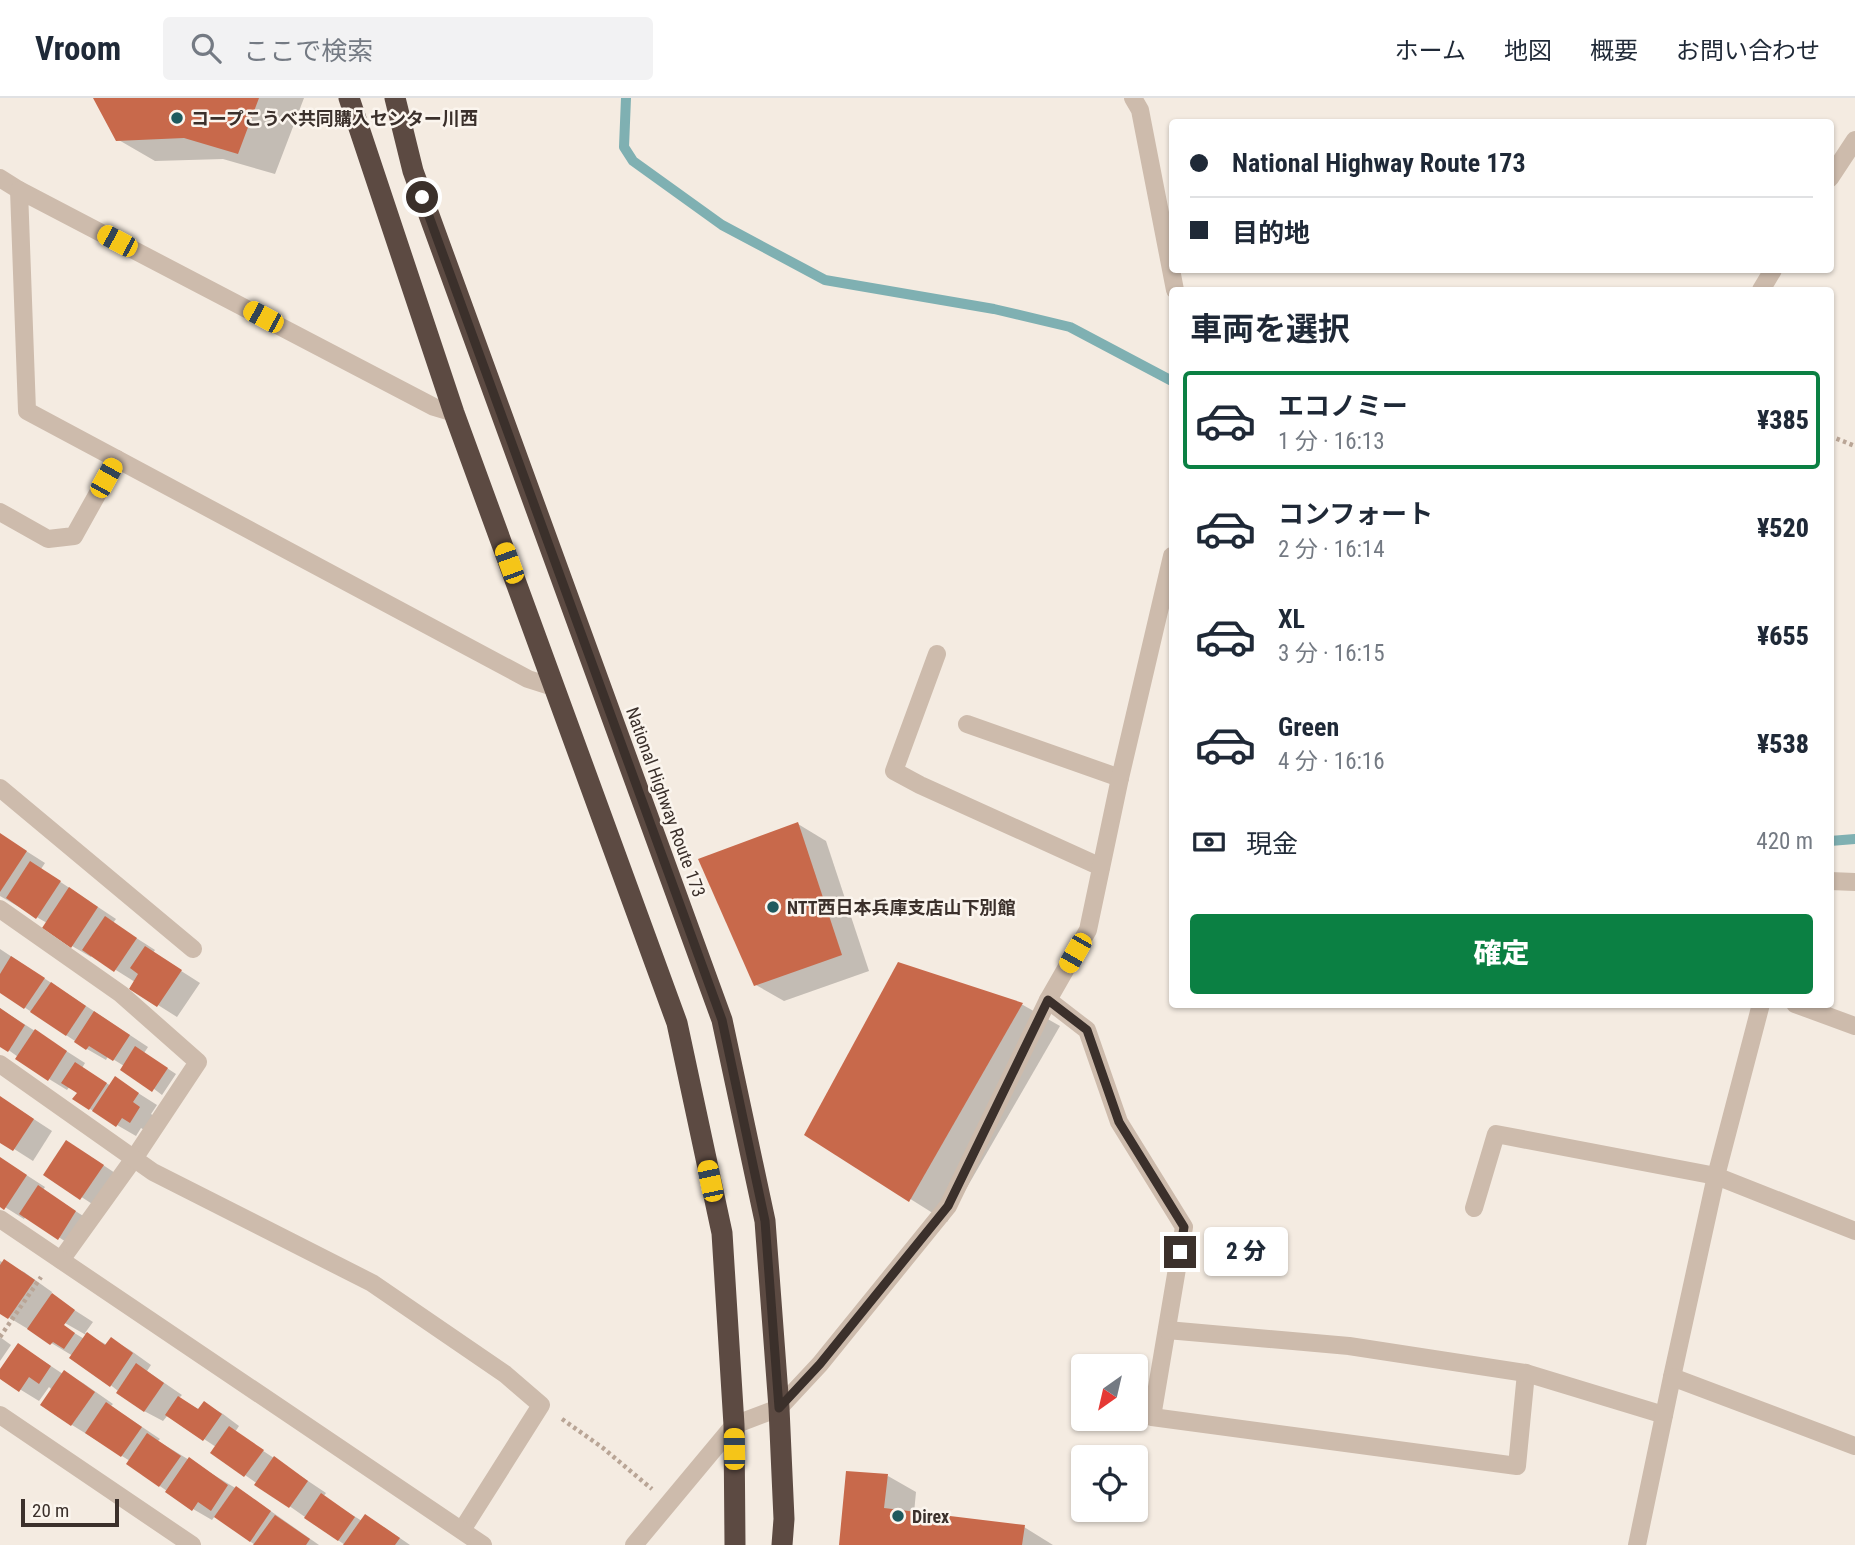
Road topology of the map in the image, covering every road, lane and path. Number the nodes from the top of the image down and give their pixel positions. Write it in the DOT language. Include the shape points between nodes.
graph roads {
  1 [pos="349,98"];
  2 [pos="395,98"];
  3 [pos="1133,98"];
  4 [pos="1855,140"];
  5 [pos="1834,172"];
  6 [pos="0,178"];
  7 [pos="19,190"];
  8 [pos="1169,259"];
  9 [pos="454,414"];
  10 [pos="1834,438"];
  11 [pos="1855,446"];
  12 [pos="117,459"];
  13 [pos="0,512"];
  14 [pos="1169,569"];
  15 [pos="937,654"];
  16 [pos="554,687"];
  17 [pos="967,724"];
  18 [pos="1120,778"];
  19 [pos="0,788"];
  20 [pos="1101,867"];
  21 [pos="1834,881"];
  22 [pos="1855,882"];
  23 [pos="0,909"];
  24 [pos="193,949"];
  25 [pos="1048,1000"];
  26 [pos="1760,1008"];
  27 [pos="1806,1008"];
  28 [pos="1855,1026"];
  29 [pos="0,1064"];
  30 [pos="135,1157"];
  31 [pos="1716,1176"];
  32 [pos="1474,1208"];
  33 [pos="0,1219"];
  34 [pos="1855,1231"];
  35 [pos="58,1258"];
  36 [pos="1167,1330"];
  37 [pos="0,1337"];
  38 [pos="1525,1373"];
  39 [pos="1672,1377"];
  40 [pos="541,1405"];
  41 [pos="779,1408"];
  42 [pos="0,1415"];
  43 [pos="1664,1415"];
  44 [pos="734,1426"];
  45 [pos="1855,1446"];
  46 [pos="669,1503"];
  47 [pos="462,1531"];
  48 [pos="192,1545"];
  49 [pos="484,1545"];
  50 [pos="634,1545"];
  51 [pos="735,1545"];
  52 [pos="782,1545"];
  53 [pos="1637,1545"];
  1 -- 9 [label="highway"];
  2 -- 41 [label="highway, National Highway Route 173" via="413,171 722,1020 765,1221"];
  3 -- 8 [label="street" via="1140,110"];
  4 -- 5 [label="street"];
  6 -- 7 [label="street"];
  7 -- 9 [label="street"];
  7 -- 12 [label="street" via="27,411"];
  9 -- 16 [label="highway"];
  10 -- 11 [label="path"];
  12 -- 13 [label="street" via="74,536 48,539"];
  12 -- 16 [label="street" via="528,679"];
  14 -- 18 [label="street"];
  15 -- 20 [label="street" via="894,771"];
  16 -- 44 [label="highway" via="677,1023 722,1233"];
  17 -- 18 [label="street"];
  18 -- 20 [label="street"];
  19 -- 24 [label="street"];
  20 -- 25 [label="street" via="1088,930"];
  21 -- 22 [label="street"];
  23 -- 30 [label="street" via="121,994 198,1062"];
  25 -- 36 [label="street" via="1087,1030 1119,1122 1184,1227"];
  25 -- 41 [label="street" via="948,1206"];
  26 -- 31 [label="street"];
  27 -- 28 [label="street"];
  29 -- 30 [label="street"];
  30 -- 35 [label="street"];
  30 -- 40 [label="street" via="153,1172 372,1283 505,1374"];
  31 -- 32 [label="street" via="1496,1134"];
  31 -- 34 [label="street"];
  31 -- 39 [label="street"];
  33 -- 35 [label="street"];
  35 -- 37 [label="path"];
  35 -- 47 [label="street"];
  36 -- 38 [label="street" via="1349,1346"];
  36 -- 38 [label="street" via="1152,1417 1517,1466"];
  38 -- 43 [label="street"];
  39 -- 43 [label="street"];
  39 -- 45 [label="street"];
  40 -- 46 [label="path" via="603,1448"];
  40 -- 47 [label="street"];
  41 -- 44 [label="street"];
  41 -- 52 [label="highway, National Highway Route 173"];
  42 -- 48 [label="street"];
  43 -- 53 [label="street"];
  44 -- 46 [label="street"];
  44 -- 51 [label="highway"];
  46 -- 50 [label="street"];
  47 -- 49 [label="street"];
}
